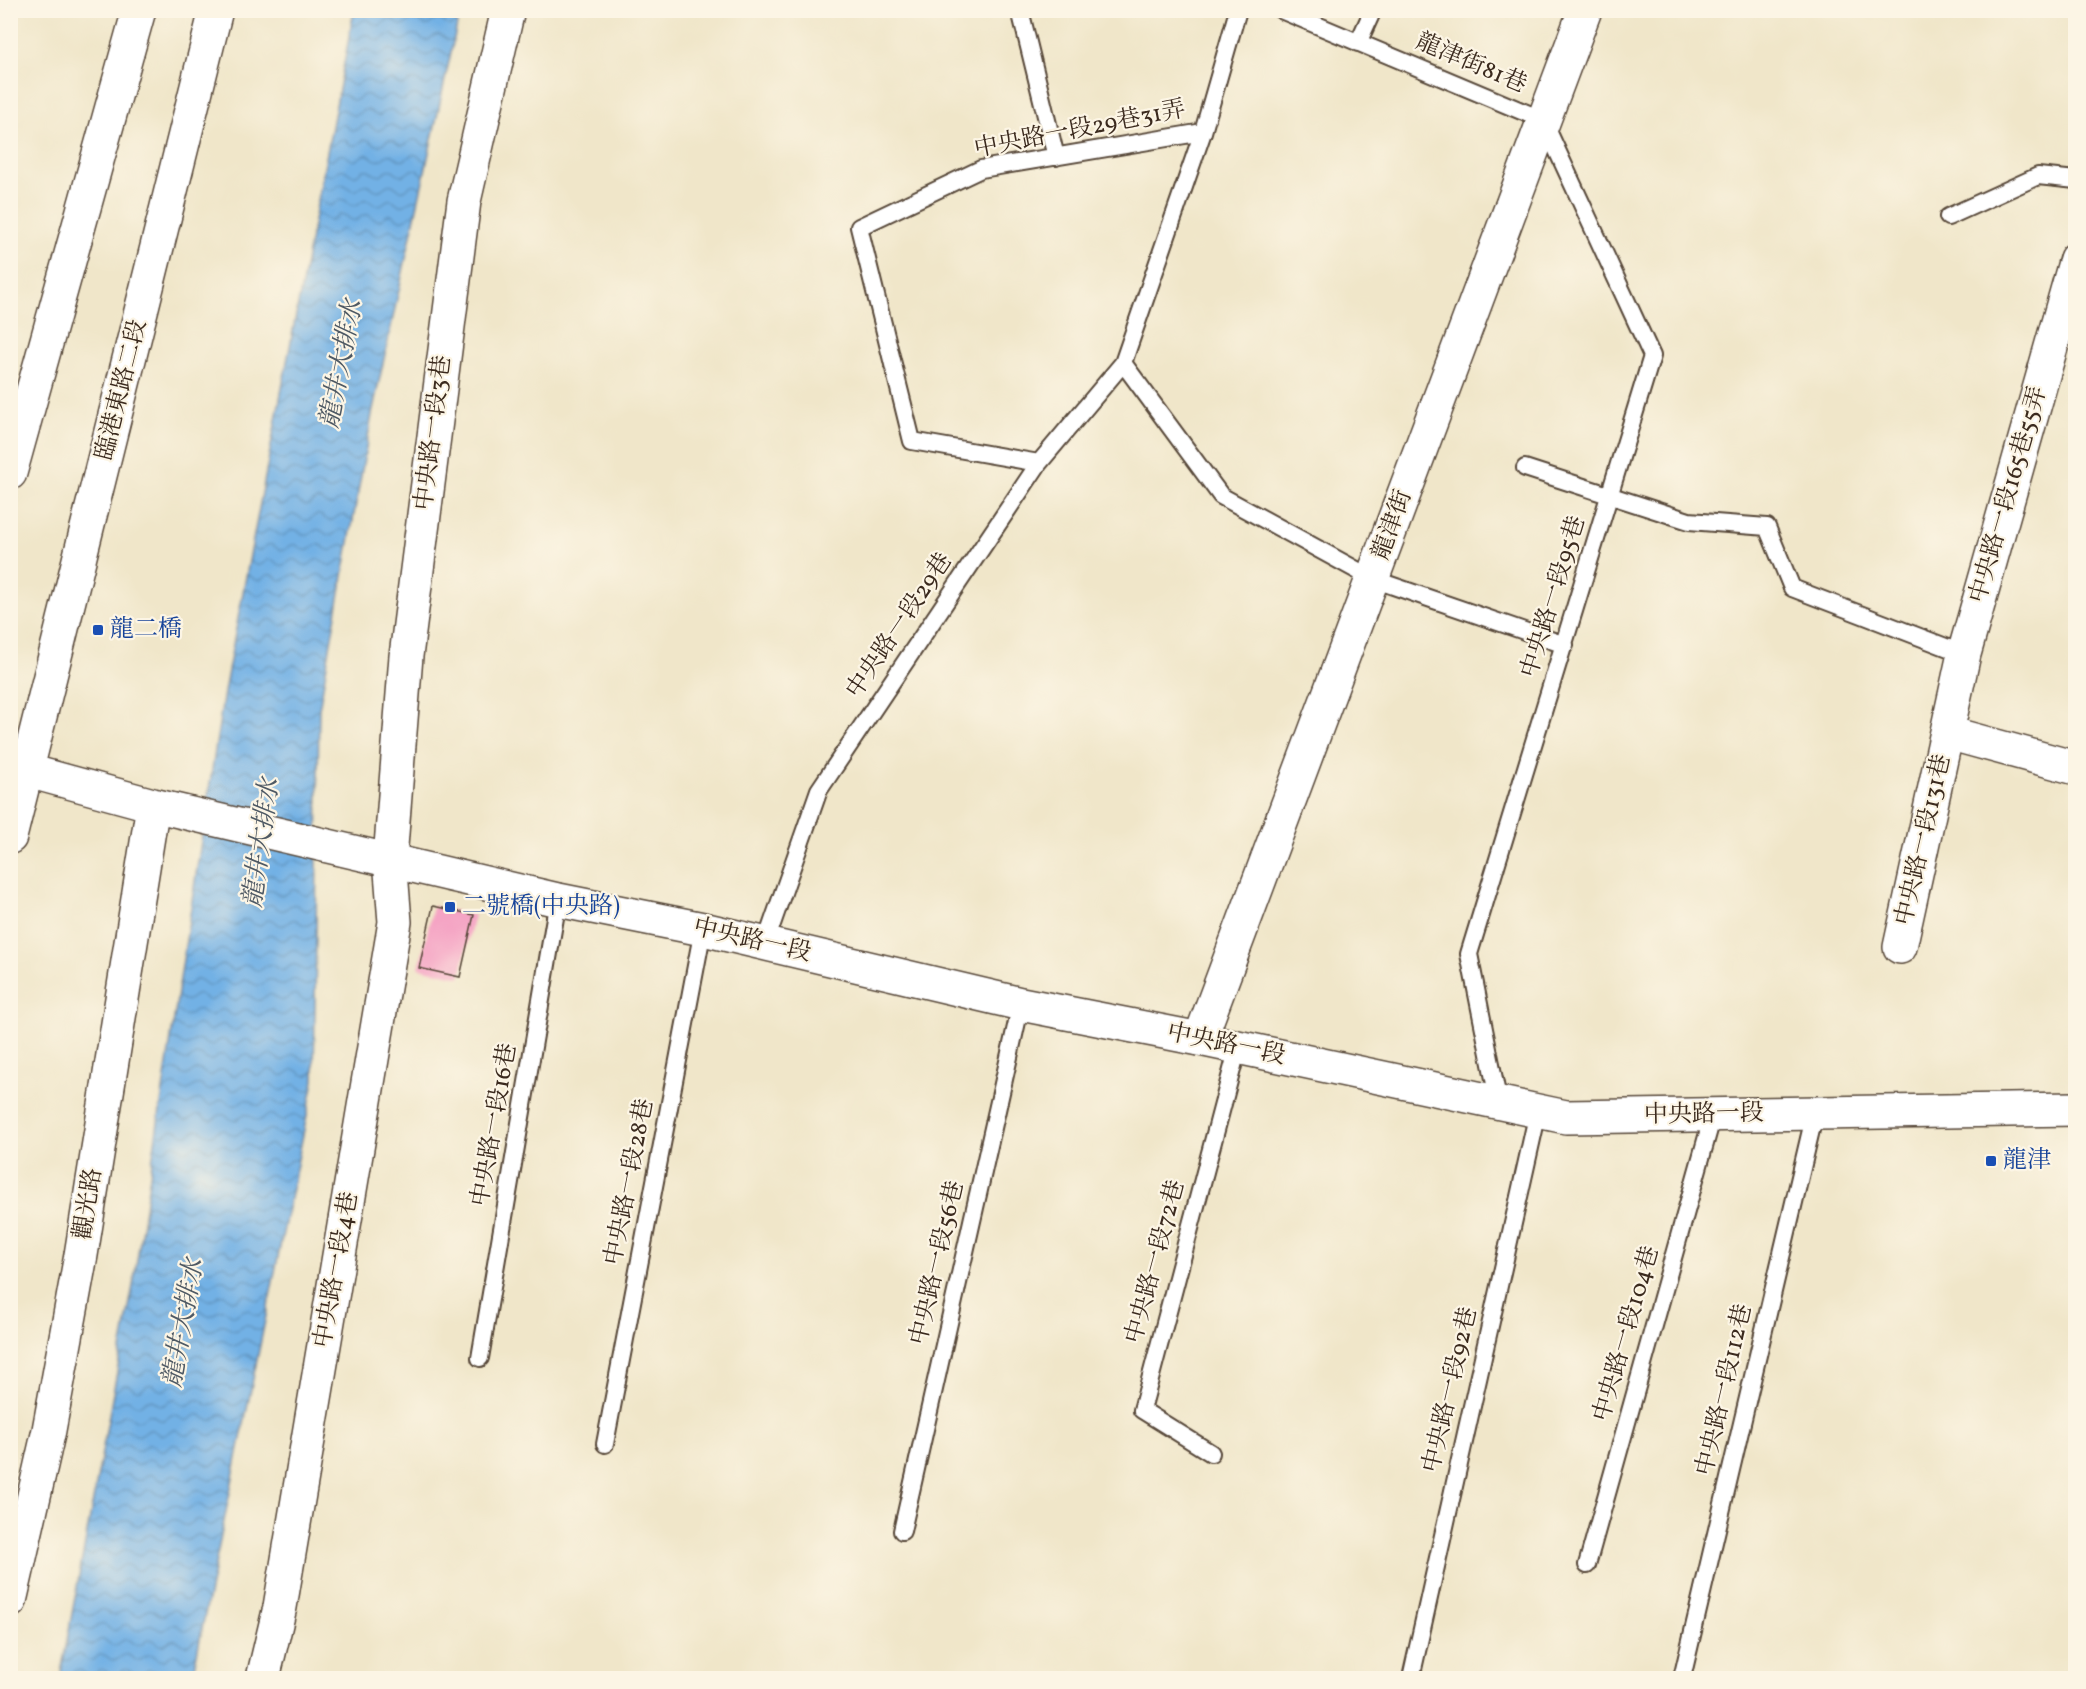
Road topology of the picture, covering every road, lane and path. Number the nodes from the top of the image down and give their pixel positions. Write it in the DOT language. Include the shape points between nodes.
graph roads {
  1 [pos="139,10"];
  2 [pos="216,10"];
  3 [pos="1020,10"];
  4 [pos="1238,10"];
  5 [pos="1281,10"];
  6 [pos="1373,10"];
  7 [pos="1585,10"];
  8 [pos="511,14"];
  9 [pos="1358,43"];
  10 [pos="1543,120"];
  11 [pos="1203,132"];
  12 [pos="1056,157"];
  13 [pos="2076,180"];
  14 [pos="1948,218"];
  15 [pos="2076,259"];
  16 [pos="1124,363"];
  17 [pos="1039,463"];
  18 [pos="1525,468"];
  19 [pos="10,473"];
  20 [pos="1610,496"];
  21 [pos="1373,579"];
  22 [pos="1564,645"];
  23 [pos="1964,654"];
  24 [pos="1948,733"];
  25 [pos="19,768"];
  26 [pos="2076,768"];
  27 [pos="153,805"];
  28 [pos="10,837"];
  29 [pos="390,859"];
  30 [pos="558,900"];
  31 [pos="703,929"];
  32 [pos="765,944"];
  33 [pos="1900,947"];
  34 [pos="1021,1004"];
  35 [pos="1200,1039"];
  36 [pos="1238,1047"];
  37 [pos="1500,1104"];
  38 [pos="2076,1109"];
  39 [pos="1538,1112"];
  40 [pos="1815,1113"];
  41 [pos="1713,1115"];
  42 [pos="480,1358"];
  43 [pos="605,1444"];
  44 [pos="1211,1453"];
  45 [pos="902,1531"];
  46 [pos="1587,1565"];
  47 [pos="10,1601"];
  48 [pos="263,1678"];
  49 [pos="1411,1678"];
  50 [pos="1682,1678"];
  1 -- 19 [label="street"];
  2 -- 25 [label="street, 臨港東路二段"];
  3 -- 12 [label="lane"];
  4 -- 11 [label="lane"];
  5 -- 9 [label="lane, 龍津街81巷"];
  6 -- 9 [label="lane"];
  7 -- 10 [label="street, 龍津街"];
  8 -- 29 [label="street, 中央路一段3巷" via="464,201 406,656"];
  9 -- 10 [label="lane, 龍津街81巷"];
  10 -- 20 [label="lane, 中央路一段95巷" via="1652,356"];
  10 -- 21 [label="street, 龍津街"];
  11 -- 12 [label="lane, 中央路一段29巷31弄"];
  11 -- 16 [label="lane"];
  12 -- 17 [label="lane, 中央路一段29巷31弄" via="981,170 859,227 912,441"];
  13 -- 14 [label="lane" via="2038,176"];
  15 -- 23 [label="street, 中央路一段165巷55弄"];
  16 -- 17 [label="lane, 中央路一段29巷"];
  16 -- 21 [label="lane" via="1221,496"];
  17 -- 32 [label="lane, 中央路一段29巷" via="819,790"];
  18 -- 20 [label="lane"];
  20 -- 22 [label="lane, 中央路一段95巷"];
  20 -- 23 [label="lane" via="1689,521 1767,527 1792,588"];
  21 -- 22 [label="lane"];
  21 -- 35 [label="street, 龍津街"];
  22 -- 37 [label="lane, 中央路一段95巷" via="1469,954"];
  23 -- 24 [label="street, 中央路一段165巷55弄"];
  24 -- 26 [label="street"];
  24 -- 33 [label="street, 中央路一段131巷"];
  25 -- 27 [label="street"];
  25 -- 28 [label="street, 臨港東路二段"];
  27 -- 29 [label="street, 中央路一段"];
  27 -- 47 [label="street, 觀光路" via="79,1266 49,1430"];
  29 -- 30 [label="street, 中央路一段"];
  29 -- 48 [label="street, 中央路一段4巷" via="395,922 280,1606"];
  30 -- 31 [label="street, 中央路一段"];
  30 -- 42 [label="lane, 中央路一段16巷"];
  31 -- 32 [label="street, 中央路一段"];
  31 -- 43 [label="lane, 中央路一段28巷"];
  32 -- 34 [label="street, 中央路一段"];
  34 -- 35 [label="street, 中央路一段"];
  34 -- 45 [label="lane, 中央路一段56巷"];
  35 -- 36 [label="street, 中央路一段"];
  36 -- 37 [label="street, 中央路一段"];
  36 -- 44 [label="lane, 中央路一段72巷" via="1142,1410"];
  37 -- 39 [label="street, 中央路一段"];
  38 -- 40 [label="street, 中央路一段"];
  39 -- 41 [label="street, 中央路一段" via="1566,1118"];
  39 -- 49 [label="lane, 中央路一段92巷"];
  40 -- 41 [label="street, 中央路一段"];
  40 -- 50 [label="lane, 中央路一段112巷"];
  41 -- 46 [label="lane, 中央路一段104巷"];
}
